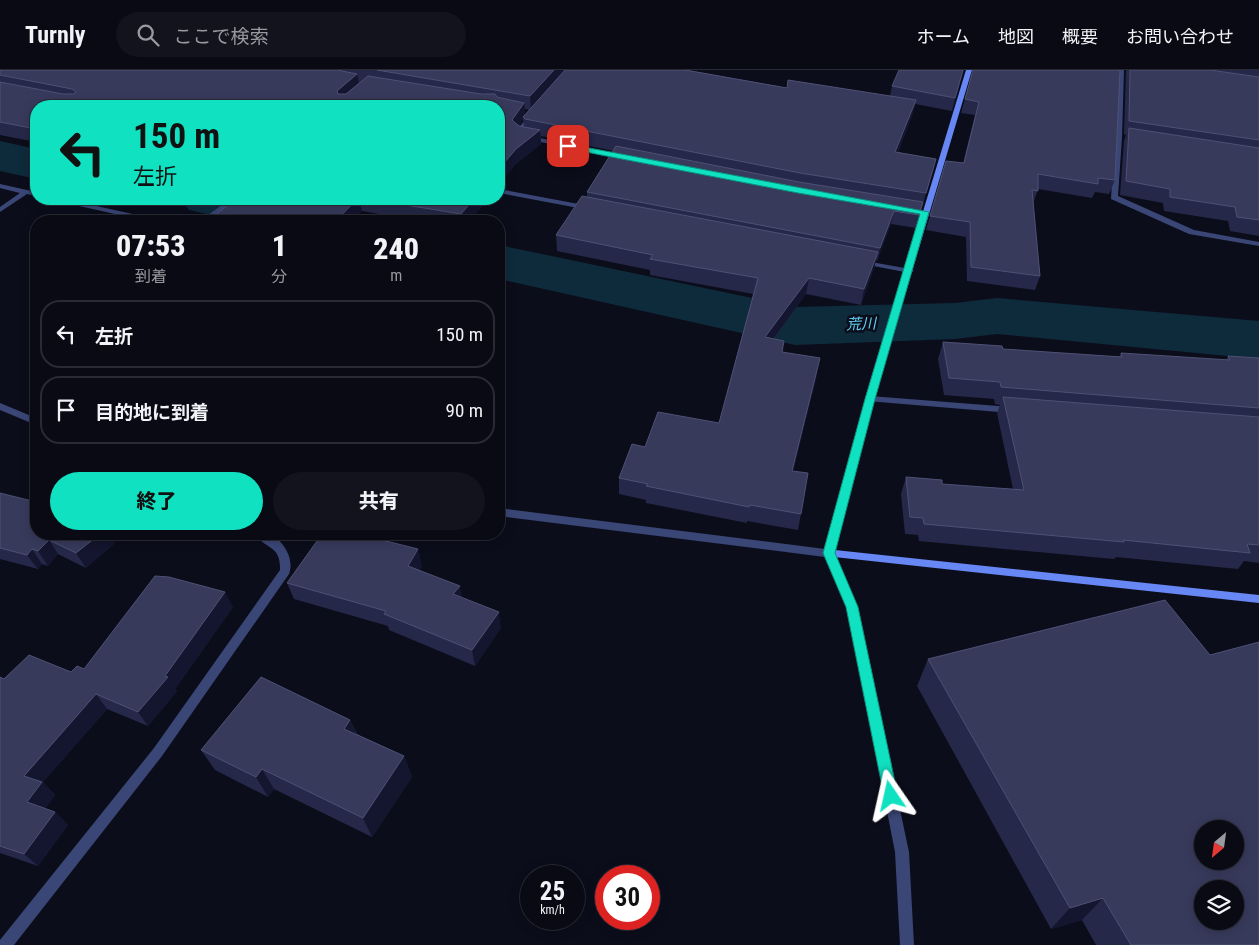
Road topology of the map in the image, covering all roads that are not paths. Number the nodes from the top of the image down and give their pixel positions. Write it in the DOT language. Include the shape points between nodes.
graph roads {
  1 [pos="969,70"];
  2 [pos="1121,70"];
  3 [pos="540,106"];
  4 [pos="525,112"];
  5 [pos="534,114"];
  6 [pos="1119,137"];
  7 [pos="1128,139"];
  8 [pos="635,159"];
  9 [pos="0,186"];
  10 [pos="26,192"];
  11 [pos="505,192"];
  12 [pos="30,193"];
  13 [pos="84,205"];
  14 [pos="227,205"];
  15 [pos="594,209"];
  16 [pos="0,210"];
  17 [pos="915,210"];
  18 [pos="925,212"];
  19 [pos="128,215"];
  20 [pos="216,215"];
  21 [pos="1259,244"];
  22 [pos="856,260"];
  23 [pos="910,271"];
  24 [pos="870,399"];
  25 [pos="0,406"];
  26 [pos="1020,411"];
  27 [pos="30,419"];
  28 [pos="505,513"];
  29 [pos="268,540"];
  30 [pos="829,553"];
  31 [pos="1259,599"];
  32 [pos="5,945"];
  33 [pos="907,945"];
  1 -- 18 [label="street"];
  2 -- 6 [label="street"];
  3 -- 5 [label="street"];
  4 -- 5 [label="street"];
  5 -- 8 [label="street" via="518,132 523,137"];
  6 -- 7 [label="street"];
  6 -- 21 [label="street" via="1114,197 1192,232"];
  9 -- 10 [label="street"];
  10 -- 12 [label="street"];
  10 -- 16 [label="street"];
  11 -- 15 [label="street"];
  13 -- 19 [label="street"];
  14 -- 20 [label="street"];
  17 -- 18 [label="street"];
  18 -- 23 [label="street"];
  22 -- 23 [label="street"];
  23 -- 24 [label="street"];
  24 -- 26 [label="street"];
  24 -- 30 [label="street"];
  25 -- 27 [label="street"];
  28 -- 30 [label="street"];
  29 -- 32 [label="street" via="284,552 285,571 158,752"];
  30 -- 31 [label="street"];
  30 -- 33 [label="street" via="852,607 858,631 902,852"];
}
